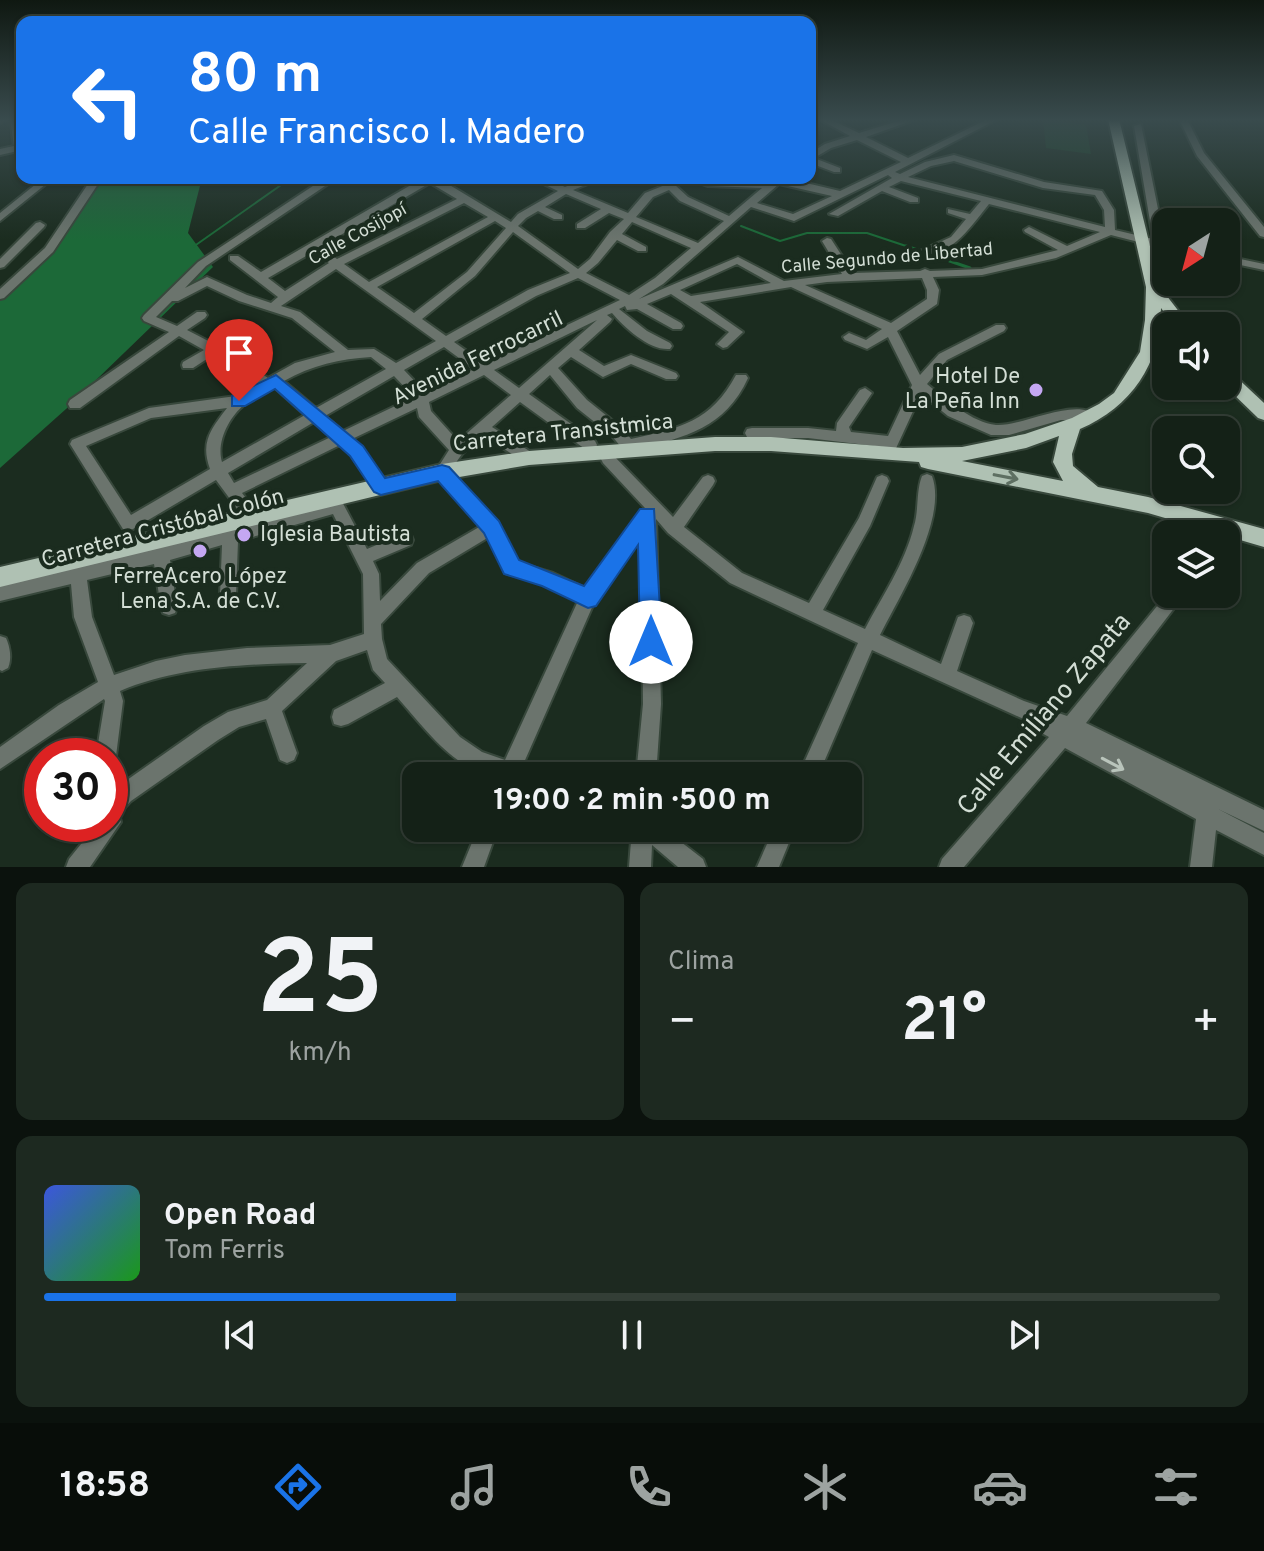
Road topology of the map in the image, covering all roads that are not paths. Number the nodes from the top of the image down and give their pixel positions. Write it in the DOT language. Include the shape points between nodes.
graph roads {
  1 [pos="904,159"];
  2 [pos="910,159"];
  3 [pos="942,159"];
  4 [pos="950,159"];
  5 [pos="1122,159"];
  6 [pos="1145,159"];
  7 [pos="1205,159"];
  8 [pos="816,161"];
  9 [pos="907,161"];
  10 [pos="837,170"];
  11 [pos="886,171"];
  12 [pos="901,178"];
  13 [pos="41,184"];
  14 [pos="93,184"];
  15 [pos="323,184"];
  16 [pos="420,184"];
  17 [pos="440,184"];
  18 [pos="553,184"];
  19 [pos="582,184"];
  20 [pos="667,184"];
  21 [pos="672,184"];
  22 [pos="771,184"];
  23 [pos="789,184"];
  24 [pos="1043,185"];
  25 [pos="883,188"];
  26 [pos="568,189"];
  27 [pos="838,194"];
  28 [pos="465,199"];
  29 [pos="914,200"];
  30 [pos="987,200"];
  31 [pos="751,204"];
  32 [pos="538,207"];
  33 [pos="609,208"];
  34 [pos="1155,208"];
  35 [pos="1246,208"];
  36 [pos="952,211"];
  37 [pos="1264,211"];
  38 [pos="834,214"];
  39 [pos="1040,214"];
  40 [pos="630,216"];
  41 [pos="495,217"];
  42 [pos="558,217"];
  43 [pos="0,218"];
  44 [pos="973,218"];
  45 [pos="729,220"];
  46 [pos="40,225"];
  47 [pos="511,226"];
  48 [pos="581,226"];
  49 [pos="1029,230"];
  50 [pos="1110,232"];
  51 [pos="614,234"];
  52 [pos="1264,234"];
  53 [pos="827,241"];
  54 [pos="1140,241"];
  55 [pos="1152,243"];
  56 [pos="313,247"];
  57 [pos="699,247"];
  58 [pos="642,249"];
  59 [pos="1067,251"];
  60 [pos="924,253"];
  61 [pos="234,258"];
  62 [pos="1240,262"];
  63 [pos="0,265"];
  64 [pos="338,265"];
  65 [pos="1264,267"];
  66 [pos="925,272"];
  67 [pos="578,274"];
  68 [pos="261,277"];
  69 [pos="850,277"];
  70 [pos="1152,283"];
  71 [pos="787,284"];
  72 [pos="368,287"];
  73 [pos="671,289"];
  74 [pos="0,295"];
  75 [pos="285,296"];
  76 [pos="1153,296"];
  77 [pos="689,300"];
  78 [pos="166,302"];
  79 [pos="633,302"];
  80 [pos="273,307"];
  81 [pos="201,315"];
  82 [pos="612,316"];
  83 [pos="413,320"];
  84 [pos="677,326"];
  85 [pos="889,327"];
  86 [pos="1000,328"];
  87 [pos="178,331"];
  88 [pos="849,337"];
  89 [pos="445,343"];
  90 [pos="723,344"];
  91 [pos="666,346"];
  92 [pos="214,349"];
  93 [pos="572,351"];
  94 [pos="1152,351"];
  95 [pos="1148,352"];
  96 [pos="345,354"];
  97 [pos="188,365"];
  98 [pos="551,368"];
  99 [pos="395,369"];
  100 [pos="488,372"];
  101 [pos="671,376"];
  102 [pos="741,378"];
  103 [pos="272,382"];
  104 [pos="919,385"];
  105 [pos="1240,389"];
  106 [pos="520,393"];
  107 [pos="865,393"];
  108 [pos="239,401"];
  109 [pos="75,404"];
  110 [pos="423,405"];
  111 [pos="1260,406"];
  112 [pos="315,416"];
  113 [pos="1082,421"];
  114 [pos="482,428"];
  115 [pos="752,433"];
  116 [pos="846,438"];
  117 [pos="344,442"];
  118 [pos="590,445"];
  119 [pos="629,447"];
  120 [pos="457,450"];
  121 [pos="893,450"];
  122 [pos="529,458"];
  123 [pos="608,459"];
  124 [pos="220,472"];
  125 [pos="442,472"];
  126 [pos="927,480"];
  127 [pos="708,481"];
  128 [pos="882,481"];
  129 [pos="381,487"];
  130 [pos="235,493"];
  131 [pos="1096,494"];
  132 [pos="335,502"];
  133 [pos="650,511"];
  134 [pos="252,517"];
  135 [pos="1184,520"];
  136 [pos="492,527"];
  137 [pos="230,528"];
  138 [pos="674,528"];
  139 [pos="1240,534"];
  140 [pos="1264,538"];
  141 [pos="405,540"];
  142 [pos="161,555"];
  143 [pos="365,557"];
  144 [pos="78,574"];
  145 [pos="0,577"];
  146 [pos="0,593"];
  147 [pos="228,596"];
  148 [pos="588,598"];
  149 [pos="169,607"];
  150 [pos="1166,608"];
  151 [pos="812,614"];
  152 [pos="964,623"];
  153 [pos="373,630"];
  154 [pos="869,640"];
  155 [pos="330,654"];
  156 [pos="947,674"];
  157 [pos="400,685"];
  158 [pos="108,686"];
  159 [pos="272,708"];
  160 [pos="341,717"];
  161 [pos="1067,731"];
  162 [pos="110,738"];
  163 [pos="287,753"];
  164 [pos="0,759"];
  165 [pos="481,762"];
  166 [pos="519,762"];
  167 [pos="647,762"];
  168 [pos="814,762"];
  169 [pos="128,793"];
  170 [pos="1209,793"];
  171 [pos="1208,815"];
  172 [pos="1264,821"];
  173 [pos="96,842"];
  174 [pos="483,842"];
  175 [pos="643,842"];
  176 [pos="663,842"];
  177 [pos="779,842"];
  178 [pos="1264,844"];
  179 [pos="77,867"];
  180 [pos="473,867"];
  181 [pos="640,867"];
  182 [pos="695,867"];
  183 [pos="768,867"];
  184 [pos="950,867"];
  185 [pos="1201,867"];
  1 -- 9 [label="street"];
  2 -- 9 [label="street"];
  3 -- 12 [label="street"];
  4 -- 24 [label="street"];
  5 -- 54 [label="main road, Carretera Transistmica"];
  6 -- 34 [label="street"];
  7 -- 35 [label="street"];
  8 -- 10 [label="street"];
  9 -- 11 [label="street"];
  11 -- 12 [label="street"];
  11 -- 27 [label="street"];
  12 -- 25 [label="street"];
  12 -- 30 [label="street"];
  13 -- 43 [label="street"];
  14 -- 74 [label="street" via="49,250"];
  15 -- 78 [label="street" via="202,264"];
  16 -- 56 [label="street"];
  17 -- 28 [label="street"];
  18 -- 26 [label="street"];
  19 -- 26 [label="street"];
  20 -- 40 [label="street"];
  21 -- 45 [label="street" via="684,199"];
  22 -- 31 [label="street"];
  23 -- 27 [label="street"];
  24 -- 39 [label="street"];
  24 -- 50 [label="street" via="1099,193 1109,210"];
  25 -- 29 [label="street"];
  25 -- 38 [label="street"];
  26 -- 32 [label="street"];
  26 -- 33 [label="street"];
  27 -- 31 [label="street" via="794,218"];
  28 -- 41 [label="street"];
  28 -- 64 [label="street, Calle Cosijopí"];
  30 -- 39 [label="street"];
  30 -- 44 [label="street"];
  31 -- 45 [label="street"];
  32 -- 42 [label="street"];
  32 -- 47 [label="street"];
  33 -- 40 [label="street"];
  33 -- 48 [label="street"];
  35 -- 37 [label="street"];
  35 -- 52 [label="street"];
  36 -- 44 [label="street"];
  39 -- 50 [label="street"];
  40 -- 51 [label="street"];
  40 -- 57 [label="street"];
  41 -- 47 [label="street"];
  41 -- 72 [label="street"];
  44 -- 60 [label="street" via="955,239"];
  45 -- 57 [label="street"];
  46 -- 63 [label="street"];
  47 -- 67 [label="street"];
  47 -- 83 [label="street" via="471,274"];
  49 -- 59 [label="street"];
  50 -- 54 [label="street"];
  50 -- 59 [label="street, Calle Segundo de Libertad"];
  51 -- 58 [label="street"];
  51 -- 67 [label="street"];
  53 -- 69 [label="street"];
  54 -- 55 [label="street"];
  54 -- 70 [label="main road, Carretera Transistmica"];
  56 -- 64 [label="street"];
  56 -- 68 [label="street"];
  57 -- 79 [label="street"];
  59 -- 66 [label="street, Calle Segundo de Libertad" via="976,271"];
  61 -- 68 [label="street"];
  62 -- 65 [label="street"];
  64 -- 72 [label="street"];
  64 -- 75 [label="street, Calle Cosijopí"];
  66 -- 69 [label="street, Calle Segundo de Libertad"];
  66 -- 85 [label="street" via="933,301"];
  67 -- 79 [label="street"];
  67 -- 89 [label="street" via="532,293"];
  68 -- 75 [label="street"];
  69 -- 71 [label="street, Calle Segundo de Libertad"];
  71 -- 73 [label="street, Avenida Ferrocarril" via="738,260"];
  71 -- 77 [label="street, Calle Segundo de Libertad"];
  71 -- 85 [label="street"];
  72 -- 83 [label="street"];
  73 -- 77 [label="street"];
  73 -- 79 [label="street, Avenida Ferrocarril"];
  75 -- 80 [label="street, Calle Cosijopí"];
  76 -- 95 [label="main road, Carretera Transistmica"];
  77 -- 90 [label="street" via="737,332"];
  78 -- 80 [label="street" via="207,281"];
  78 -- 87 [label="street" via="148,318"];
  79 -- 82 [label="street, Avenida Ferrocarril"];
  79 -- 84 [label="street"];
  79 -- 100 [label="street"];
  80 -- 96 [label="street" via="296,315"];
  81 -- 87 [label="street"];
  82 -- 91 [label="street"];
  82 -- 93 [label="street"];
  82 -- 100 [label="street, Avenida Ferrocarril"];
  83 -- 89 [label="street"];
  85 -- 88 [label="street" via="867,345"];
  85 -- 104 [label="street"];
  86 -- 104 [label="street" via="943,357"];
  87 -- 92 [label="street"];
  87 -- 109 [label="street"];
  89 -- 99 [label="street"];
  89 -- 100 [label="street"];
  92 -- 97 [label="street"];
  92 -- 103 [label="street"];
  93 -- 98 [label="street"];
  93 -- 101 [label="street" via="603,372 631,359"];
  94 -- 95 [label="main road"];
  95 -- 113 [label="main road, Carretera Transistmica" via="1120,397"];
  96 -- 99 [label="street" via="374,353"];
  96 -- 103 [label="street" via="300,366"];
  98 -- 106 [label="street"];
  98 -- 119 [label="street"];
  99 -- 110 [label="street"];
  99 -- 112 [label="street"];
  100 -- 106 [label="street"];
  100 -- 110 [label="street"];
  102 -- 119 [label="street" via="736,396 685,432"];
  103 -- 108 [label="street"];
  103 -- 112 [label="street"];
  104 -- 113 [label="street" via="953,412 991,430 1061,415"];
  104 -- 121 [label="street"];
  105 -- 111 [label="main road"];
  106 -- 114 [label="street"];
  106 -- 118 [label="street"];
  107 -- 116 [label="street" via="842,427"];
  108 -- 124 [label="street" via="213,441 211,452"];
  108 -- 124 [label="street" via="145,407 77,444 128,524"];
  110 -- 117 [label="street"];
  110 -- 120 [label="street"];
  112 -- 117 [label="street"];
  112 -- 124 [label="street"];
  113 -- 121 [label="main road, Carretera Transistmica" via="985,451"];
  113 -- 131 [label="main road" via="1060,454 1073,480"];
  114 -- 120 [label="street"];
  114 -- 122 [label="street"];
  115 -- 116 [label="street"];
  116 -- 121 [label="street"];
  117 -- 129 [label="street"];
  117 -- 130 [label="street"];
  119 -- 121 [label="main road, Carretera Transistmica" via="771,444"];
  119 -- 122 [label="main road, Carretera Transistmica"];
  120 -- 125 [label="street"];
  121 -- 131 [label="main road, Carretera Transistmica, one-way"];
  122 -- 125 [label="main road, Carretera Transistmica"];
  123 -- 133 [label="street"];
  124 -- 130 [label="street"];
  125 -- 129 [label="main road, Carretera Transistmica"];
  125 -- 136 [label="street"];
  126 -- 154 [label="street" via="928,512"];
  127 -- 138 [label="street"];
  128 -- 151 [label="street"];
  129 -- 132 [label="main road, Carretera Transistmica"];
  130 -- 134 [label="street"];
  131 -- 135 [label="main road, Carretera Transistmica"];
  132 -- 134 [label="main road, Carretera Transistmica"];
  132 -- 137 [label="street, Carretera Cristóbal Colón"];
  132 -- 143 [label="street"];
  133 -- 138 [label="street"];
  133 -- 148 [label="street"];
  133 -- 167 [label="street" via="652,704"];
  134 -- 137 [label="main road, Carretera Transistmica"];
  136 -- 148 [label="street" via="511,568"];
  136 -- 153 [label="street" via="423,568"];
  137 -- 142 [label="street, Carretera Cristóbal Colón"];
  137 -- 145 [label="main road, Carretera Transistmica"];
  137 -- 147 [label="street"];
  138 -- 151 [label="street" via="736,578"];
  139 -- 140 [label="main road, Carretera Transistmica"];
  141 -- 143 [label="street"];
  142 -- 144 [label="street, Carretera Cristóbal Colón"];
  142 -- 149 [label="street"];
  143 -- 153 [label="street" via="371,574"];
  144 -- 146 [label="street, Carretera Cristóbal Colón"];
  144 -- 158 [label="street" via="83,617"];
  148 -- 166 [label="street"];
  150 -- 161 [label="street, Calle Emiliano Zapata"];
  151 -- 154 [label="street"];
  152 -- 156 [label="street"];
  153 -- 155 [label="street"];
  153 -- 157 [label="street" via="379,664"];
  154 -- 156 [label="street"];
  154 -- 168 [label="street"];
  155 -- 158 [label="street" via="163,669"];
  155 -- 159 [label="street"];
  156 -- 161 [label="street"];
  157 -- 160 [label="street"];
  157 -- 165 [label="street" via="453,744"];
  158 -- 162 [label="street" via="114,701"];
  158 -- 164 [label="street"];
  159 -- 163 [label="street"];
  159 -- 169 [label="street" via="235,719"];
  161 -- 170 [label="street"];
  161 -- 171 [label="street, one-way"];
  161 -- 184 [label="street, Calle Emiliano Zapata"];
  170 -- 171 [label="street"];
  170 -- 172 [label="street"];
  171 -- 178 [label="street"];
  171 -- 185 [label="street"];
  173 -- 179 [label="street"];
  174 -- 180 [label="street"];
  175 -- 181 [label="street"];
  176 -- 182 [label="street"];
  177 -- 183 [label="street"];
}
